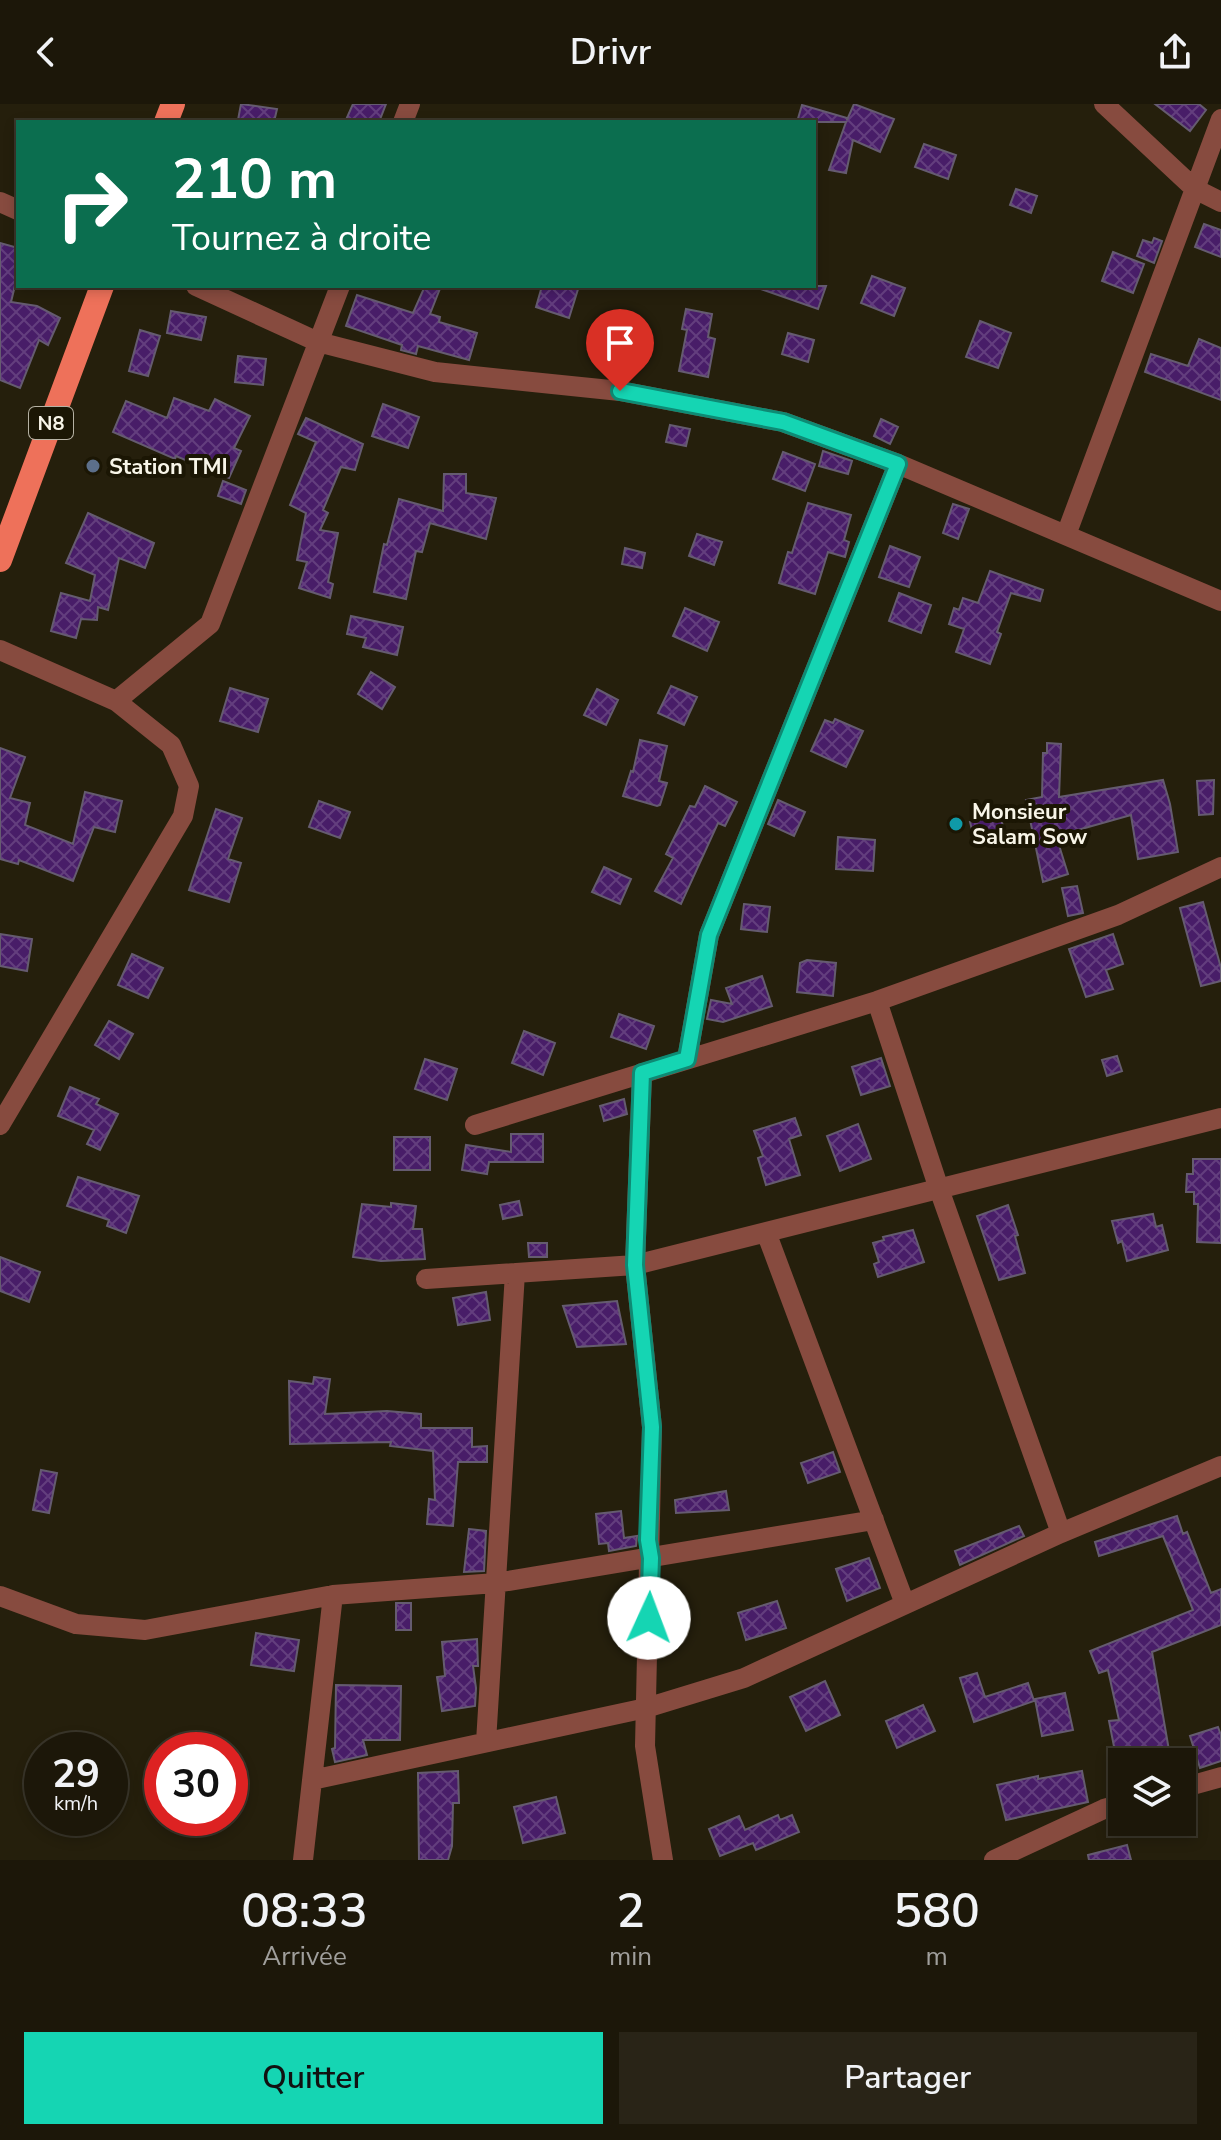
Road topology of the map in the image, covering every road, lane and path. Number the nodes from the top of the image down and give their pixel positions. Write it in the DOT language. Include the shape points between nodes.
graph roads {
  1 [pos="1104,104"];
  2 [pos="1221,119"];
  3 [pos="1195,189"];
  4 [pos="1221,202"];
  5 [pos="101,288"];
  6 [pos="200,288"];
  7 [pos="339,288"];
  8 [pos="318,342"];
  9 [pos="898,464"];
  10 [pos="1066,535"];
  11 [pos="0,560"];
  12 [pos="1221,601"];
  13 [pos="0,650"];
  14 [pos="116,701"];
  15 [pos="1221,867"];
  16 [pos="877,1001"];
  17 [pos="687,1059"];
  18 [pos="642,1073"];
  19 [pos="1221,1118"];
  20 [pos="0,1125"];
  21 [pos="475,1125"];
  22 [pos="939,1189"];
  23 [pos="766,1232"];
  24 [pos="635,1265"];
  25 [pos="515,1273"];
  26 [pos="426,1279"];
  27 [pos="1221,1466"];
  28 [pos="874,1520"];
  29 [pos="1061,1533"];
  30 [pos="651,1558"];
  31 [pos="496,1583"];
  32 [pos="333,1595"];
  33 [pos="0,1596"];
  34 [pos="905,1604"];
  35 [pos="646,1708"];
  36 [pos="486,1742"];
  37 [pos="1221,1777"];
  38 [pos="312,1780"];
  39 [pos="1196,1784"];
  40 [pos="1108,1808"];
  41 [pos="303,1860"];
  42 [pos="663,1860"];
  43 [pos="994,1860"];
  1 -- 3 [label="street"];
  2 -- 3 [label="street"];
  3 -- 4 [label="street"];
  3 -- 10 [label="street"];
  5 -- 11 [label="main road, N8"];
  6 -- 8 [label="street"];
  7 -- 8 [label="street"];
  8 -- 9 [label="street" via="435,372 620,391 783,422"];
  8 -- 14 [label="street" via="210,624"];
  9 -- 10 [label="street"];
  9 -- 17 [label="street" via="709,935"];
  10 -- 12 [label="street"];
  13 -- 14 [label="street"];
  14 -- 20 [label="street" via="171,745 189,786 183,816"];
  15 -- 16 [label="street" via="1118,915"];
  16 -- 17 [label="street"];
  16 -- 22 [label="street"];
  17 -- 18 [label="street"];
  18 -- 21 [label="street"];
  18 -- 24 [label="street"];
  19 -- 22 [label="street"];
  22 -- 23 [label="street"];
  22 -- 29 [label="street"];
  23 -- 24 [label="street"];
  23 -- 28 [label="street"];
  24 -- 25 [label="street"];
  24 -- 30 [label="street" via="652,1427"];
  25 -- 26 [label="street"];
  25 -- 31 [label="street"];
  27 -- 29 [label="street"];
  28 -- 30 [label="street"];
  28 -- 34 [label="street"];
  29 -- 34 [label="street"];
  30 -- 31 [label="street"];
  30 -- 35 [label="street"];
  31 -- 32 [label="street"];
  31 -- 36 [label="street"];
  32 -- 33 [label="street" via="145,1630 76,1624"];
  32 -- 38 [label="street"];
  34 -- 35 [label="street" via="744,1678"];
  35 -- 36 [label="street"];
  35 -- 42 [label="street" via="645,1746"];
  36 -- 38 [label="street"];
  37 -- 39 [label="street"];
  38 -- 41 [label="street"];
  40 -- 43 [label="street"];
}
